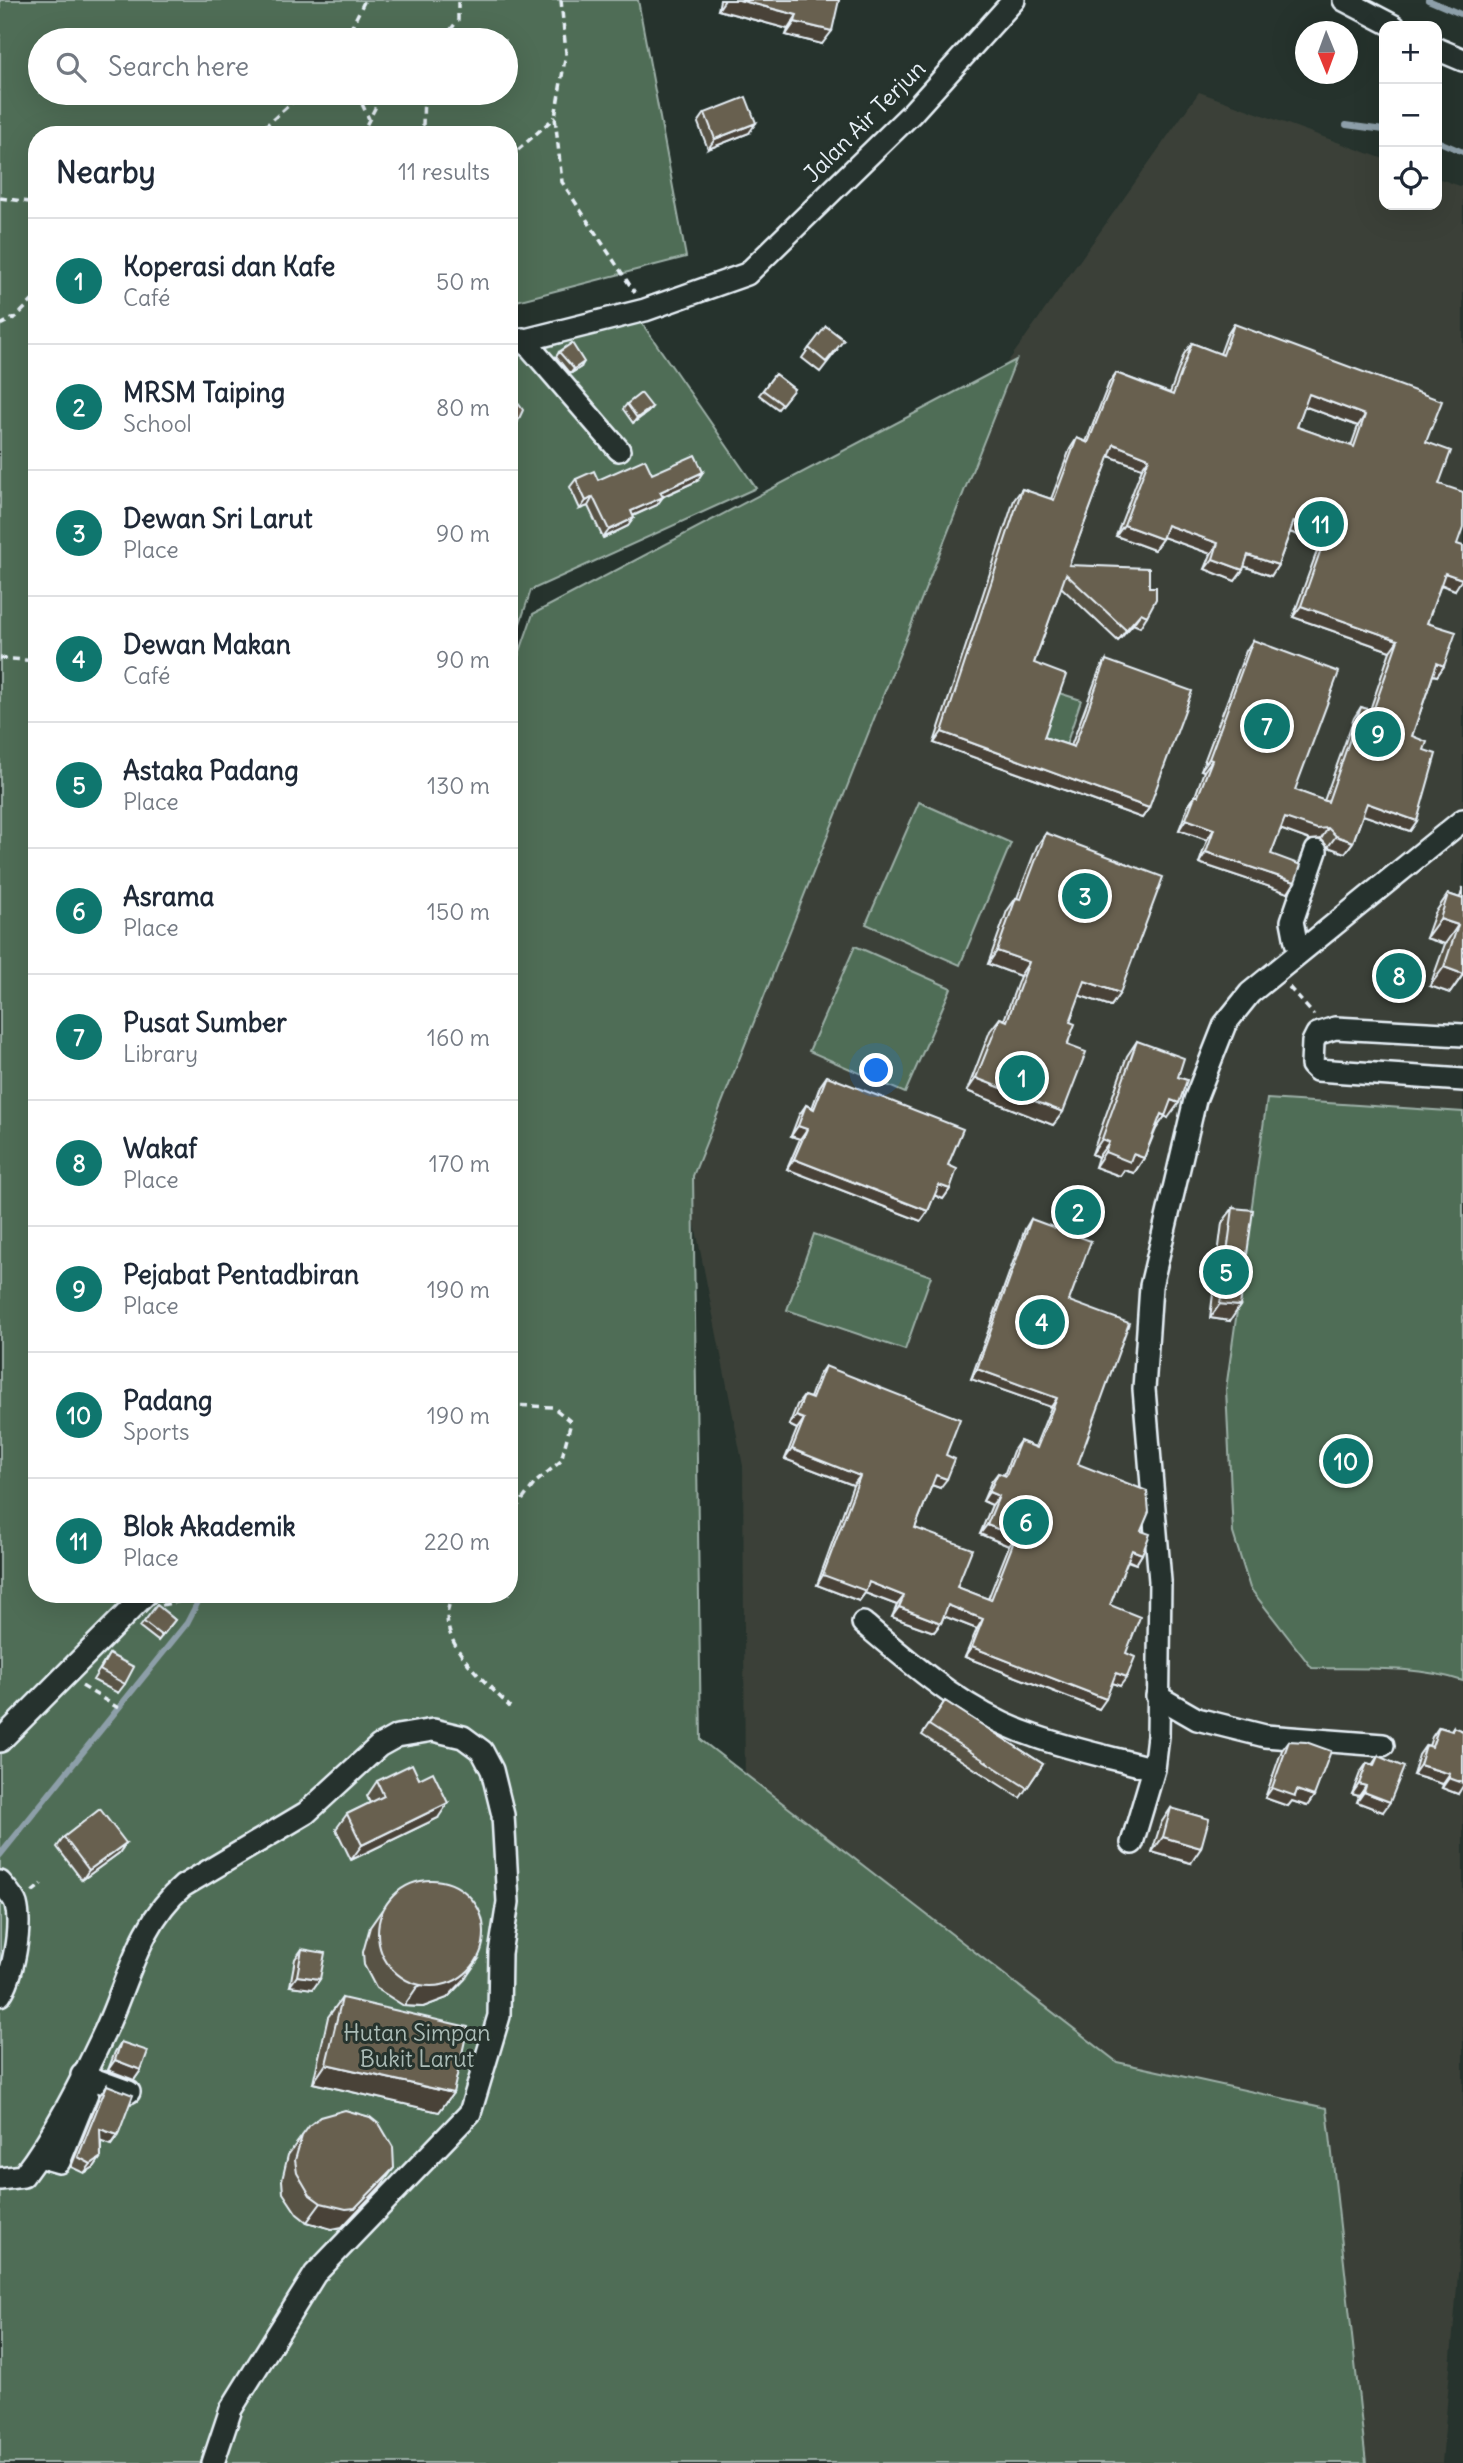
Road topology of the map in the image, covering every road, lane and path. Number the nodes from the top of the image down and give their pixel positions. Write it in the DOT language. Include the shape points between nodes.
graph roads {
  1 [pos="365,0"];
  2 [pos="458,0"];
  3 [pos="561,0"];
  4 [pos="1014,0"];
  5 [pos="1344,0"];
  6 [pos="1384,21"];
  7 [pos="351,28"];
  8 [pos="452,28"];
  9 [pos="1442,51"];
  10 [pos="1463,60"];
  11 [pos="289,105"];
  12 [pos="362,105"];
  13 [pos="377,105"];
  14 [pos="424,105"];
  15 [pos="555,117"];
  16 [pos="369,120"];
  17 [pos="265,126"];
  18 [pos="366,126"];
  19 [pos="422,126"];
  20 [pos="518,150"];
  21 [pos="0,198"];
  22 [pos="28,202"];
  23 [pos="28,305"];
  24 [pos="645,310"];
  25 [pos="0,325"];
  26 [pos="518,341"];
  27 [pos="518,343"];
  28 [pos="619,450"];
  29 [pos="0,658"];
  30 [pos="28,660"];
  31 [pos="1463,820"];
  32 [pos="1315,851"];
  33 [pos="1309,945"];
  34 [pos="1275,972"];
  35 [pos="1324,1029"];
  36 [pos="1463,1035"];
  37 [pos="1463,1080"];
  38 [pos="518,1405"];
  39 [pos="518,1506"];
  40 [pos="149,1603"];
  41 [pos="448,1603"];
  42 [pos="863,1623"];
  43 [pos="66,1675"];
  44 [pos="1157,1696"];
  45 [pos="510,1707"];
  46 [pos="120,1709"];
  47 [pos="0,1741"];
  48 [pos="1383,1745"];
  49 [pos="1154,1769"];
  50 [pos="1132,1843"];
  51 [pos="1,1882"];
  52 [pos="0,1995"];
  53 [pos="84,2084"];
  54 [pos="129,2092"];
  55 [pos="0,2179"];
  56 [pos="213,2463"];
  1 -- 7 [label="path"];
  2 -- 8 [label="path" via="458,20"];
  3 -- 15 [label="path" via="566,53"];
  4 -- 24 [label="street, Jalan Air Terjun" via="911,114 747,274"];
  5 -- 6 [label="street"];
  9 -- 10 [label="street"];
  11 -- 17 [label="path"];
  12 -- 16 [label="path"];
  13 -- 16 [label="path"];
  14 -- 19 [label="path"];
  15 -- 20 [label="path"];
  15 -- 24 [label="path" via="562,182"];
  16 -- 18 [label="path"];
  21 -- 22 [label="path"];
  23 -- 25 [label="path"];
  24 -- 26 [label="street"];
  27 -- 28 [label="street"];
  29 -- 30 [label="path"];
  31 -- 33 [label="street"];
  32 -- 33 [label="street" via="1292,921 1296,942"];
  33 -- 34 [label="street"];
  34 -- 35 [label="path"];
  34 -- 44 [label="street" via="1241,1003 1213,1048 1183,1144 1151,1286 1144,1389 1160,1581"];
  35 -- 36 [label="street"];
  35 -- 37 [label="street" via="1313,1042 1312,1065 1317,1070"];
  38 -- 39 [label="path" via="553,1407 571,1422 561,1461 535,1483"];
  40 -- 43 [label="street"];
  41 -- 45 [label="path" via="448,1633 461,1655"];
  42 -- 49 [label="street" via="924,1675 1002,1722 1034,1736"];
  43 -- 46 [label="path"];
  43 -- 47 [label="street"];
  44 -- 48 [label="street" via="1196,1719 1265,1736"];
  44 -- 49 [label="street"];
  49 -- 50 [label="street"];
  51 -- 52 [label="street" via="16,1904 16,1937 10,1981"];
  53 -- 54 [label="street"];
  53 -- 55 [label="street" via="23,2176"];
  53 -- 56 [label="street" via="155,1915 183,1885 306,1813 379,1746 397,1736 433,1730 463,1737 482,1752 492,1770 503,1815 508,1902 500,1953 499,2015 470,2113 315,2274 231,2409"];
}
